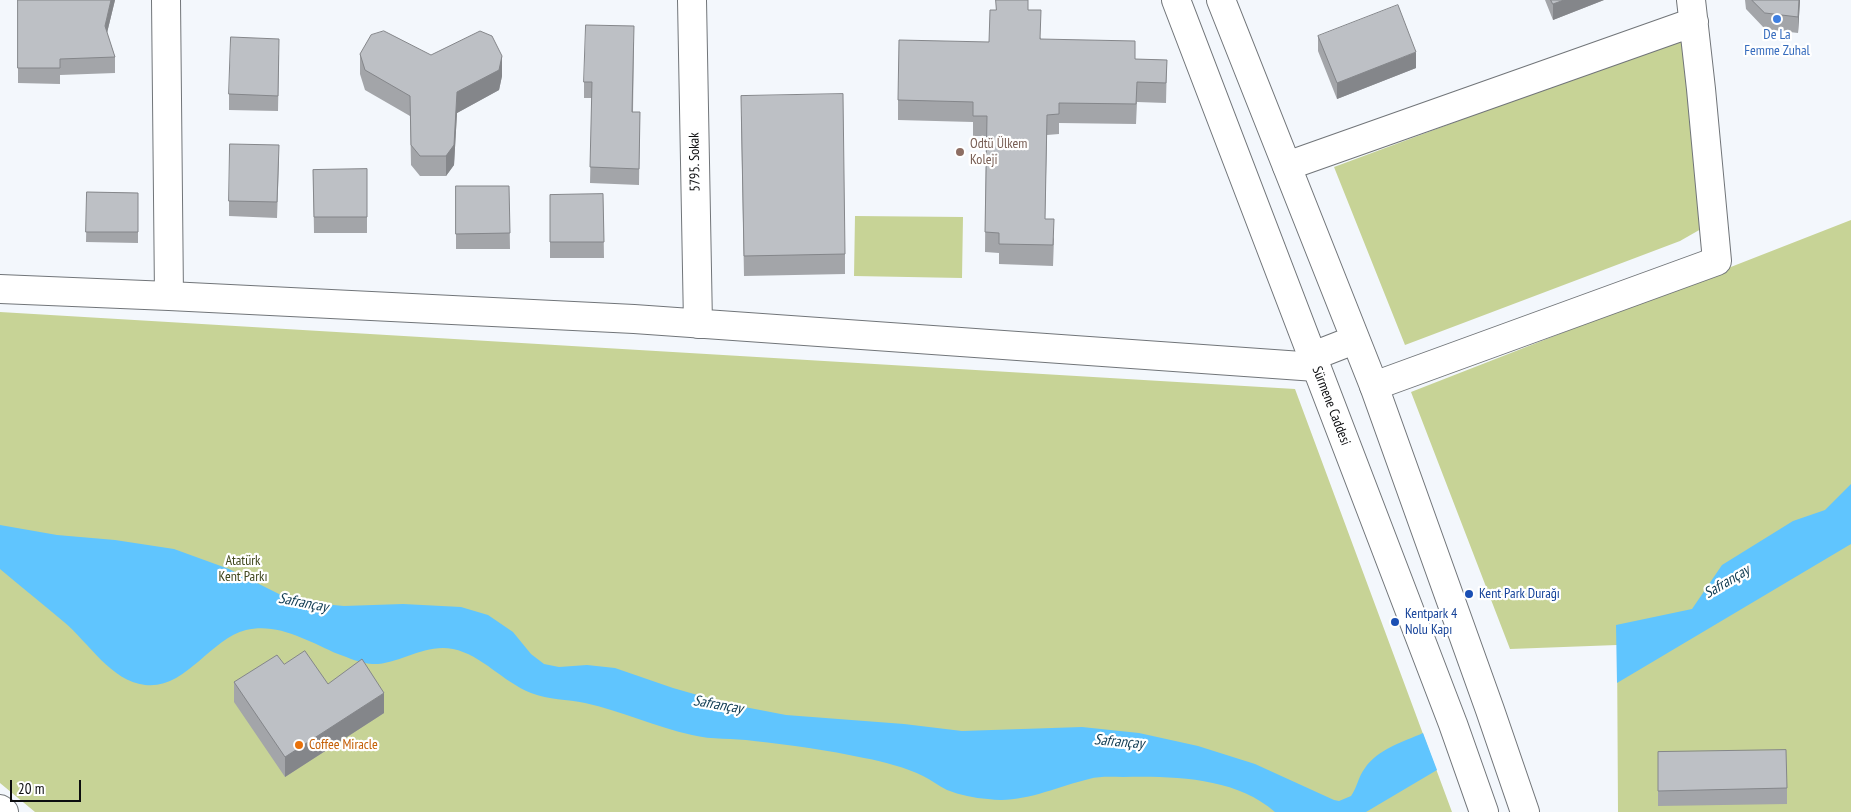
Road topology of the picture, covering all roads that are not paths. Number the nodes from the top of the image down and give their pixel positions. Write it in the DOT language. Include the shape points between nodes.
graph roads {
  1 [pos="166,0"];
  2 [pos="692,0"];
  3 [pos="1176,0"];
  4 [pos="1221,0"];
  5 [pos="1692,11"];
  6 [pos="1287,166"];
  7 [pos="0,289"];
  8 [pos="169,296"];
  9 [pos="698,324"];
  10 [pos="1354,340"];
  11 [pos="1314,361"];
  12 [pos="1374,386"];
  13 [pos="1490,710"];
  14 [pos="1453,724"];
  15 [pos="0,809"];
  16 [pos="4,812"];
  17 [pos="1484,812"];
  18 [pos="1525,812"];
  1 -- 8 [label="street"];
  2 -- 9 [label="street, 5795. Sokak"];
  3 -- 11 [label="street, Sürmene Caddesi"];
  4 -- 6 [label="street"];
  5 -- 6 [label="street"];
  5 -- 12 [label="street" via="1717,261"];
  6 -- 10 [label="street"];
  7 -- 8 [label="street"];
  8 -- 9 [label="street"];
  9 -- 11 [label="street"];
  10 -- 11 [label="street"];
  10 -- 12 [label="street"];
  11 -- 14 [label="street, Sürmene Caddesi"];
  12 -- 13 [label="street"];
  13 -- 14 [label="street"];
  13 -- 18 [label="street"];
  14 -- 17 [label="street, Sürmene Caddesi"];
  15 -- 16 [label="street"];
}
